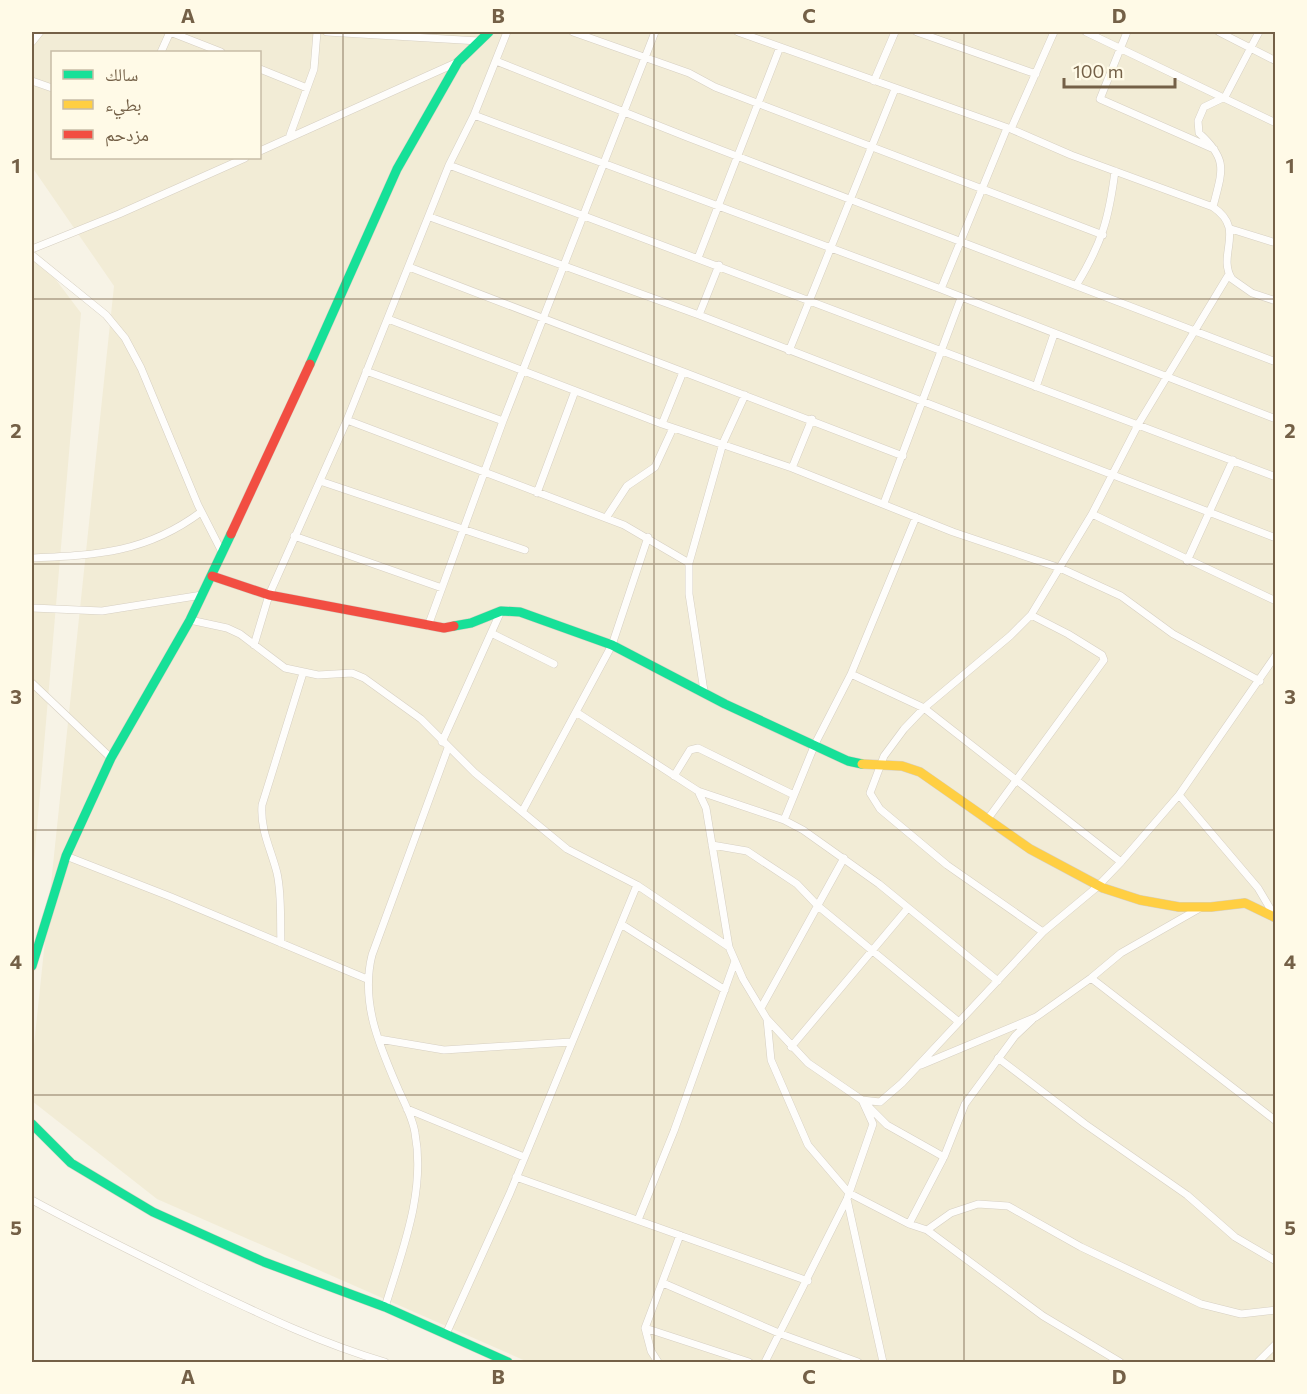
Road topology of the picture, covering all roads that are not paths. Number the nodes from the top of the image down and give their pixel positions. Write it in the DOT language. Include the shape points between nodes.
graph roads {
  1 [pos="40,32"];
  2 [pos="170,32"];
  3 [pos="316,32"];
  4 [pos="327,32"];
  5 [pos="489,32"];
  6 [pos="507,32"];
  7 [pos="573,32"];
  8 [pos="655,32"];
  9 [pos="738,32"];
  10 [pos="895,32"];
  11 [pos="917,32"];
  12 [pos="1054,32"];
  13 [pos="1086,32"];
  14 [pos="1127,32"];
  15 [pos="1219,32"];
  16 [pos="1259,32"];
  17 [pos="479,41"];
  18 [pos="32,42"];
  19 [pos="780,47"];
  20 [pos="1120,48"];
  21 [pos="1251,48"];
  22 [pos="161,51"];
  23 [pos="218,51"];
  24 [pos="645,59"];
  25 [pos="496,61"];
  26 [pos="1275,61"];
  27 [pos="458,62"];
  28 [pos="261,69"];
  29 [pos="1036,74"];
  30 [pos="32,81"];
  31 [pos="874,81"];
  32 [pos="51,88"];
  33 [pos="307,88"];
  34 [pos="895,89"];
  35 [pos="1225,97"];
  36 [pos="758,102"];
  37 [pos="625,112"];
  38 [pos="474,115"];
  39 [pos="1275,123"];
  40 [pos="1009,129"];
  41 [pos="290,135"];
  42 [pos="872,146"];
  43 [pos="261,150"];
  44 [pos="1218,151"];
  45 [pos="738,155"];
  46 [pos="243,159"];
  47 [pos="449,165"];
  48 [pos="605,165"];
  49 [pos="1115,171"];
  50 [pos="982,190"];
  51 [pos="849,198"];
  52 [pos="718,205"];
  53 [pos="1213,207"];
  54 [pos="585,216"];
  55 [pos="430,217"];
  56 [pos="1231,229"];
  57 [pos="1103,235"];
  58 [pos="962,240"];
  59 [pos="1275,243"];
  60 [pos="32,249"];
  61 [pos="830,249"];
  62 [pos="32,255"];
  63 [pos="698,258"];
  64 [pos="719,265"];
  65 [pos="409,267"];
  66 [pos="564,267"];
  67 [pos="1229,274"];
  68 [pos="1077,284"];
  69 [pos="941,289"];
  70 [pos="961,298"];
  71 [pos="811,301"];
  72 [pos="1275,301"];
  73 [pos="699,315"];
  74 [pos="544,318"];
  75 [pos="388,319"];
  76 [pos="1194,329"];
  77 [pos="1054,333"];
  78 [pos="789,351"];
  79 [pos="941,351"];
  80 [pos="1275,362"];
  81 [pos="366,371"];
  82 [pos="524,372"];
  83 [pos="683,372"];
  84 [pos="1165,377"];
  85 [pos="1036,387"];
  86 [pos="575,391"];
  87 [pos="745,395"];
  88 [pos="922,400"];
  89 [pos="812,419"];
  90 [pos="1275,419"];
  91 [pos="347,420"];
  92 [pos="503,421"];
  93 [pos="1139,423"];
  94 [pos="662,424"];
  95 [pos="673,428"];
  96 [pos="723,443"];
  97 [pos="903,456"];
  98 [pos="1233,460"];
  99 [pos="792,468"];
  100 [pos="484,473"];
  101 [pos="1113,474"];
  102 [pos="1275,477"];
  103 [pos="320,481"];
  104 [pos="537,493"];
  105 [pos="884,503"];
  106 [pos="201,512"];
  107 [pos="1210,512"];
  108 [pos="1092,514"];
  109 [pos="916,517"];
  110 [pos="606,518"];
  111 [pos="464,530"];
  112 [pos="294,536"];
  113 [pos="648,537"];
  114 [pos="1275,538"];
  115 [pos="525,550"];
  116 [pos="222,552"];
  117 [pos="32,558"];
  118 [pos="1187,561"];
  119 [pos="689,563"];
  120 [pos="1060,568"];
  121 [pos="212,576"];
  122 [pos="442,588"];
  123 [pos="202,595"];
  124 [pos="270,595"];
  125 [pos="1275,601"];
  126 [pos="32,608"];
  127 [pos="501,611"];
  128 [pos="1031,615"];
  129 [pos="190,620"];
  130 [pos="428,626"];
  131 [pos="491,633"];
  132 [pos="254,645"];
  133 [pos="612,645"];
  134 [pos="1275,655"];
  135 [pos="554,664"];
  136 [pos="303,673"];
  137 [pos="851,674"];
  138 [pos="1260,681"];
  139 [pos="32,683"];
  140 [pos="704,691"];
  141 [pos="924,708"];
  142 [pos="576,712"];
  143 [pos="442,742"];
  144 [pos="815,744"];
  145 [pos="448,748"];
  146 [pos="111,759"];
  147 [pos="879,766"];
  148 [pos="674,776"];
  149 [pos="1017,780"];
  150 [pos="698,791"];
  151 [pos="794,795"];
  152 [pos="1179,795"];
  153 [pos="522,812"];
  154 [pos="784,820"];
  155 [pos="987,820"];
  156 [pos="712,845"];
  157 [pos="66,856"];
  158 [pos="844,858"];
  159 [pos="1121,862"];
  160 [pos="637,885"];
  161 [pos="1097,887"];
  162 [pos="818,906"];
  163 [pos="908,908"];
  164 [pos="1200,908"];
  165 [pos="1275,918"];
  166 [pos="621,924"];
  167 [pos="1043,932"];
  168 [pos="281,943"];
  169 [pos="729,947"];
  170 [pos="873,951"];
  171 [pos="735,961"];
  172 [pos="32,966"];
  173 [pos="1091,978"];
  174 [pos="367,979"];
  175 [pos="998,981"];
  176 [pos="725,990"];
  177 [pos="761,1008"];
  178 [pos="1036,1017"];
  179 [pos="767,1019"];
  180 [pos="959,1022"];
  181 [pos="378,1039"];
  182 [pos="571,1042"];
  183 [pos="791,1047"];
  184 [pos="998,1058"];
  185 [pos="919,1066"];
  186 [pos="862,1100"];
  187 [pos="407,1109"];
  188 [pos="1275,1121"];
  189 [pos="32,1124"];
  190 [pos="524,1156"];
  191 [pos="944,1156"];
  192 [pos="516,1177"];
  193 [pos="848,1196"];
  194 [pos="32,1200"];
  195 [pos="638,1220"];
  196 [pos="909,1224"];
  197 [pos="927,1230"];
  198 [pos="680,1235"];
  199 [pos="1275,1261"];
  200 [pos="808,1281"];
  201 [pos="663,1283"];
  202 [pos="385,1307"];
  203 [pos="1275,1310"];
  204 [pos="645,1328"];
  205 [pos="781,1334"];
  206 [pos="447,1335"];
  207 [pos="1275,1344"];
  208 [pos="385,1362"];
  209 [pos="508,1362"];
  210 [pos="658,1362"];
  211 [pos="749,1362"];
  212 [pos="765,1362"];
  213 [pos="858,1362"];
  214 [pos="883,1362"];
  215 [pos="1120,1362"];
  216 [pos="1258,1362"];
  1 -- 18 [label="street"];
  2 -- 22 [label="street"];
  2 -- 23 [label="street"];
  3 -- 33 [label="street" via="315,62"];
  4 -- 17 [label="street"];
  5 -- 17 [label="street"];
  6 -- 25 [label="street"];
  7 -- 24 [label="street"];
  8 -- 24 [label="street"];
  9 -- 19 [label="street"];
  10 -- 31 [label="street"];
  11 -- 29 [label="street"];
  12 -- 29 [label="street"];
  13 -- 20 [label="street"];
  14 -- 20 [label="street"];
  15 -- 21 [label="street"];
  16 -- 21 [label="street"];
  17 -- 27 [label="street"];
  19 -- 31 [label="street"];
  19 -- 36 [label="street"];
  20 -- 35 [label="street"];
  20 -- 44 [label="street" via="1101,93 1102,101"];
  21 -- 26 [label="street"];
  21 -- 35 [label="street"];
  24 -- 36 [label="street"];
  24 -- 37 [label="street"];
  25 -- 37 [label="street"];
  25 -- 38 [label="street"];
  27 -- 41 [label="street"];
  27 -- 116 [label="street" via="397,170"];
  28 -- 33 [label="street"];
  29 -- 40 [label="street"];
  30 -- 32 [label="street"];
  31 -- 34 [label="street"];
  33 -- 41 [label="street"];
  34 -- 40 [label="street"];
  34 -- 42 [label="street"];
  35 -- 39 [label="street"];
  35 -- 44 [label="street" via="1204,107 1198,122 1199,133"];
  36 -- 42 [label="street"];
  36 -- 45 [label="street"];
  37 -- 45 [label="street"];
  37 -- 48 [label="street"];
  38 -- 47 [label="street"];
  38 -- 48 [label="street"];
  40 -- 49 [label="street"];
  40 -- 50 [label="street"];
  41 -- 43 [label="street"];
  42 -- 50 [label="street"];
  42 -- 51 [label="street"];
  44 -- 53 [label="street" via="1221,172"];
  45 -- 51 [label="street"];
  45 -- 52 [label="street"];
  46 -- 60 [label="street"];
  47 -- 54 [label="street"];
  47 -- 55 [label="street"];
  48 -- 52 [label="street"];
  48 -- 54 [label="street"];
  49 -- 53 [label="street"];
  49 -- 57 [label="street"];
  50 -- 57 [label="street"];
  50 -- 58 [label="street"];
  51 -- 58 [label="street"];
  51 -- 61 [label="street"];
  52 -- 61 [label="street"];
  52 -- 63 [label="street"];
  53 -- 56 [label="street"];
  54 -- 63 [label="street"];
  54 -- 66 [label="street"];
  55 -- 65 [label="street"];
  55 -- 66 [label="street"];
  56 -- 59 [label="street"];
  56 -- 67 [label="street"];
  57 -- 68 [label="street"];
  58 -- 68 [label="street"];
  58 -- 69 [label="street"];
  61 -- 69 [label="street"];
  61 -- 71 [label="street"];
  62 -- 106 [label="street" via="106,315 125,338"];
  63 -- 64 [label="street"];
  64 -- 71 [label="street"];
  64 -- 73 [label="street"];
  65 -- 74 [label="street"];
  65 -- 75 [label="street"];
  66 -- 73 [label="street"];
  66 -- 74 [label="street"];
  67 -- 72 [label="street" via="1240,286"];
  67 -- 76 [label="street"];
  68 -- 76 [label="street"];
  69 -- 70 [label="street"];
  70 -- 77 [label="street"];
  70 -- 79 [label="street"];
  71 -- 78 [label="street"];
  71 -- 79 [label="street"];
  73 -- 78 [label="street"];
  74 -- 82 [label="street"];
  74 -- 83 [label="street"];
  75 -- 81 [label="street"];
  75 -- 82 [label="street"];
  76 -- 80 [label="street"];
  76 -- 84 [label="street"];
  77 -- 84 [label="street"];
  77 -- 85 [label="street"];
  78 -- 88 [label="street"];
  79 -- 85 [label="street"];
  79 -- 88 [label="street"];
  81 -- 91 [label="street"];
  81 -- 92 [label="street"];
  82 -- 86 [label="street"];
  82 -- 92 [label="street"];
  83 -- 87 [label="street"];
  83 -- 94 [label="street"];
  84 -- 90 [label="street"];
  84 -- 93 [label="street"];
  85 -- 93 [label="street"];
  86 -- 94 [label="street"];
  86 -- 104 [label="street"];
  87 -- 89 [label="street"];
  87 -- 96 [label="street"];
  88 -- 97 [label="street"];
  88 -- 101 [label="street"];
  89 -- 97 [label="street"];
  89 -- 99 [label="street"];
  91 -- 100 [label="street"];
  91 -- 103 [label="street"];
  92 -- 100 [label="street"];
  93 -- 98 [label="street"];
  93 -- 101 [label="street"];
  94 -- 95 [label="street"];
  95 -- 96 [label="street"];
  95 -- 110 [label="street" via="655,467 627,486"];
  96 -- 99 [label="street"];
  96 -- 119 [label="street"];
  97 -- 105 [label="street"];
  98 -- 102 [label="street"];
  98 -- 107 [label="street"];
  99 -- 105 [label="street"];
  100 -- 104 [label="street"];
  100 -- 111 [label="street"];
  101 -- 107 [label="street"];
  101 -- 108 [label="street"];
  103 -- 111 [label="street"];
  103 -- 112 [label="street"];
  104 -- 110 [label="street"];
  105 -- 109 [label="street"];
  106 -- 116 [label="street"];
  106 -- 117 [label="street" via="151,542 76,557"];
  107 -- 114 [label="street"];
  107 -- 118 [label="street"];
  108 -- 118 [label="street"];
  108 -- 120 [label="street"];
  109 -- 120 [label="street"];
  109 -- 137 [label="street"];
  110 -- 113 [label="street"];
  111 -- 115 [label="street"];
  111 -- 122 [label="street"];
  112 -- 122 [label="street"];
  112 -- 124 [label="street"];
  113 -- 119 [label="street"];
  113 -- 133 [label="street"];
  116 -- 121 [label="street"];
  118 -- 125 [label="street"];
  119 -- 140 [label="street" via="689,594"];
  120 -- 128 [label="street"];
  120 -- 138 [label="street" via="1121,596 1173,634"];
  121 -- 123 [label="street"];
  121 -- 124 [label="street"];
  122 -- 130 [label="street"];
  123 -- 126 [label="street" via="102,611"];
  123 -- 129 [label="street"];
  124 -- 130 [label="street"];
  124 -- 132 [label="street"];
  127 -- 130 [label="street" via="458,627"];
  127 -- 131 [label="street"];
  127 -- 133 [label="street" via="520,612"];
  128 -- 141 [label="street"];
  128 -- 149 [label="street" via="1083,643 1104,660"];
  129 -- 132 [label="street" via="227,628"];
  129 -- 146 [label="street"];
  131 -- 135 [label="street"];
  131 -- 143 [label="street"];
  132 -- 136 [label="street" via="285,668"];
  133 -- 140 [label="street"];
  133 -- 142 [label="street"];
  134 -- 138 [label="street"];
  136 -- 143 [label="street" via="352,673 364,678 421,720"];
  136 -- 168 [label="street" via="261,817 277,875"];
  137 -- 141 [label="street"];
  137 -- 144 [label="street"];
  138 -- 152 [label="street"];
  139 -- 146 [label="street"];
  140 -- 144 [label="street"];
  141 -- 147 [label="street"];
  141 -- 149 [label="street"];
  142 -- 148 [label="street"];
  142 -- 153 [label="street"];
  143 -- 145 [label="street"];
  144 -- 147 [label="street" via="861,765"];
  144 -- 151 [label="street"];
  145 -- 153 [label="street"];
  145 -- 174 [label="street" via="372,955"];
  146 -- 157 [label="street"];
  147 -- 155 [label="street" via="895,765 920,772"];
  147 -- 167 [label="street" via="870,793 880,809 947,865"];
  148 -- 150 [label="street"];
  148 -- 151 [label="street" via="690,750 698,748"];
  149 -- 155 [label="street"];
  149 -- 159 [label="street"];
  150 -- 154 [label="street"];
  150 -- 156 [label="street" via="706,808"];
  151 -- 154 [label="street"];
  152 -- 159 [label="street"];
  152 -- 165 [label="street" via="1258,888"];
  153 -- 160 [label="street" via="567,849"];
  154 -- 158 [label="street"];
  155 -- 161 [label="street"];
  156 -- 162 [label="street" via="747,851 797,884"];
  156 -- 169 [label="street"];
  157 -- 168 [label="street"];
  157 -- 172 [label="street"];
  158 -- 162 [label="street"];
  158 -- 163 [label="street"];
  159 -- 161 [label="street"];
  160 -- 166 [label="street"];
  160 -- 169 [label="street"];
  161 -- 164 [label="street" via="1138,900"];
  161 -- 167 [label="street"];
  162 -- 170 [label="street"];
  162 -- 177 [label="street"];
  163 -- 170 [label="street"];
  163 -- 175 [label="street"];
  164 -- 165 [label="street" via="1248,902"];
  164 -- 173 [label="street" via="1121,953"];
  166 -- 176 [label="street"];
  166 -- 182 [label="street"];
  167 -- 175 [label="street"];
  168 -- 174 [label="street"];
  169 -- 171 [label="street"];
  170 -- 180 [label="street"];
  170 -- 183 [label="street"];
  171 -- 176 [label="street"];
  171 -- 177 [label="street"];
  173 -- 178 [label="street"];
  173 -- 188 [label="street"];
  174 -- 181 [label="street"];
  175 -- 180 [label="street"];
  176 -- 195 [label="street"];
  177 -- 179 [label="street"];
  178 -- 184 [label="street"];
  178 -- 185 [label="street"];
  179 -- 183 [label="street"];
  179 -- 193 [label="street" via="771,1060 808,1145"];
  180 -- 185 [label="street"];
  181 -- 182 [label="street" via="444,1050"];
  181 -- 187 [label="street"];
  182 -- 190 [label="street"];
  183 -- 186 [label="street"];
  184 -- 191 [label="street" via="965,1104"];
  184 -- 199 [label="street" via="1187,1195 1235,1237"];
  185 -- 186 [label="street" via="880,1102"];
  186 -- 191 [label="street" via="887,1125"];
  186 -- 193 [label="street" via="873,1124"];
  187 -- 190 [label="street"];
  187 -- 202 [label="street" via="418,1153 415,1207"];
  189 -- 202 [label="street" via="71,1163 153,1212 264,1262"];
  190 -- 192 [label="street"];
  191 -- 196 [label="street"];
  192 -- 195 [label="street"];
  192 -- 206 [label="street"];
  193 -- 196 [label="street"];
  193 -- 200 [label="street"];
  193 -- 214 [label="street"];
  194 -- 208 [label="street" via="108,1242 273,1320"];
  195 -- 198 [label="street"];
  196 -- 197 [label="street"];
  197 -- 203 [label="street" via="951,1213 978,1204 1008,1206 1081,1247 1201,1304 1241,1314"];
  197 -- 215 [label="street" via="1043,1316"];
  198 -- 200 [label="street"];
  198 -- 201 [label="street"];
  200 -- 205 [label="street"];
  201 -- 204 [label="street"];
  201 -- 205 [label="street"];
  202 -- 206 [label="street"];
  204 -- 210 [label="street"];
  204 -- 211 [label="street"];
  205 -- 212 [label="street"];
  205 -- 213 [label="street"];
  206 -- 209 [label="street"];
  207 -- 216 [label="street"];
}
